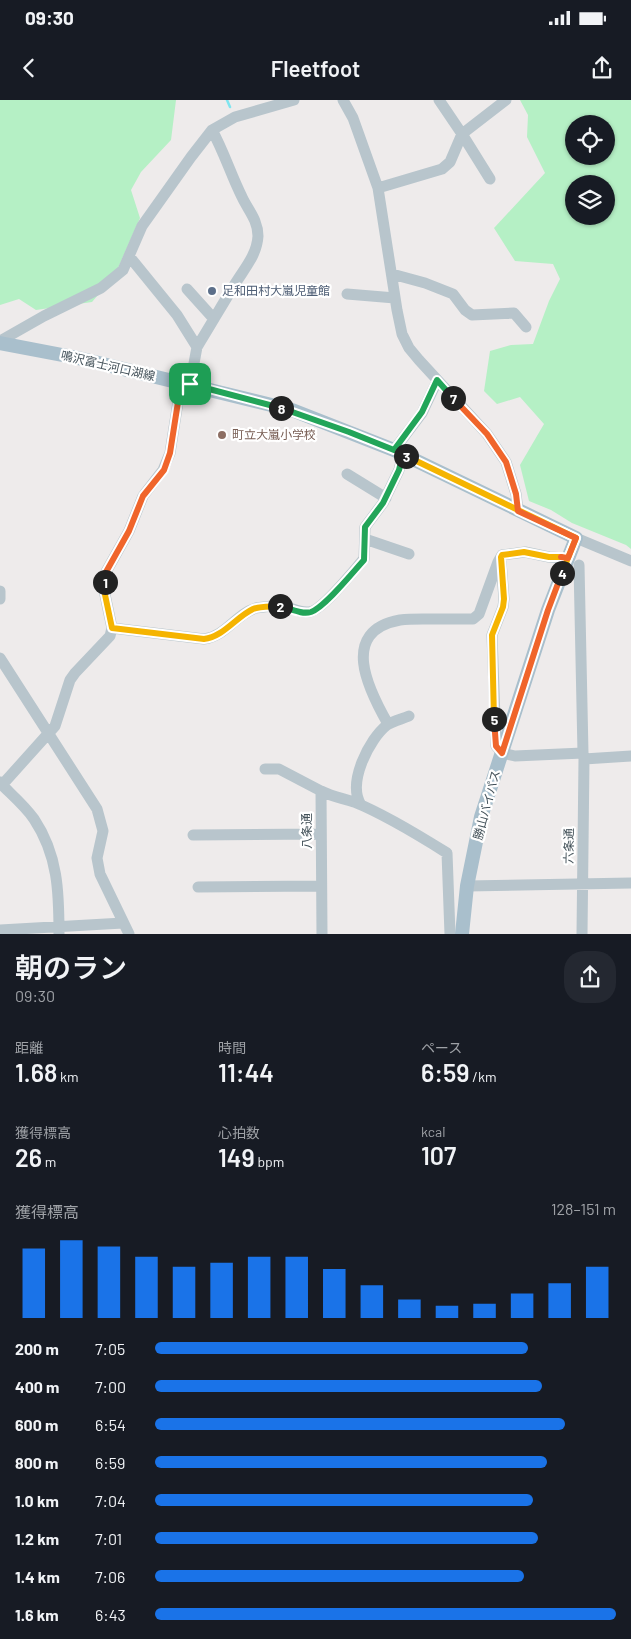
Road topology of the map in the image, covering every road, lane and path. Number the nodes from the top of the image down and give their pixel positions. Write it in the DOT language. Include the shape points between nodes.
graph roads {
  1 [pos="294,100"];
  2 [pos="343,100"];
  3 [pos="438,100"];
  4 [pos="506,100"];
  5 [pos="212,130"];
  6 [pos="462,134"];
  7 [pos="490,179"];
  8 [pos="378,188"];
  9 [pos="129,256"];
  10 [pos="392,274"];
  11 [pos="187,289"];
  12 [pos="347,294"];
  13 [pos="395,298"];
  14 [pos="214,319"];
  15 [pos="526,327"];
  16 [pos="0,342"];
  17 [pos="197,347"];
  18 [pos="437,380"];
  19 [pos="185,384"];
  20 [pos="398,452"];
  21 [pos="347,474"];
  22 [pos="386,498"];
  23 [pos="518,511"];
  24 [pos="576,538"];
  25 [pos="365,539"];
  26 [pos="409,554"];
  27 [pos="501,557"];
  28 [pos="631,561"];
  29 [pos="574,562"];
  30 [pos="0,591"];
  31 [pos="0,599"];
  32 [pos="112,628"];
  33 [pos="0,658"];
  34 [pos="409,716"];
  35 [pos="388,724"];
  36 [pos="48,733"];
  37 [pos="502,753"];
  38 [pos="583,756"];
  39 [pos="631,756"];
  40 [pos="265,769"];
  41 [pos="1,784"];
  42 [pos="321,791"];
  43 [pos="361,805"];
  44 [pos="321,834"];
  45 [pos="193,835"];
  46 [pos="583,884"];
  47 [pos="631,884"];
  48 [pos="321,886"];
  49 [pos="467,886"];
  50 [pos="198,887"];
  51 [pos="123,922"];
  52 [pos="0,930"];
  53 [pos="59,930"];
  54 [pos="129,934"];
  55 [pos="322,934"];
  56 [pos="450,934"];
  57 [pos="462,934"];
  58 [pos="582,934"];
  1 -- 5 [label="street" via="235,117"];
  2 -- 8 [label="street" via="353,118"];
  3 -- 6 [label="street"];
  4 -- 6 [label="street"];
  5 -- 9 [label="street" via="142,226"];
  5 -- 14 [label="street" via="255,219 258,236 248,265"];
  6 -- 7 [label="street"];
  6 -- 8 [label="street" via="450,162 442,169"];
  8 -- 10 [label="street"];
  9 -- 16 [label="street" via="123,270 101,288"];
  9 -- 17 [label="street" via="177,315"];
  10 -- 13 [label="street"];
  10 -- 15 [label="street" via="452,294 472,314 514,312"];
  11 -- 14 [label="street"];
  12 -- 13 [label="street"];
  13 -- 18 [label="street" via="402,334"];
  14 -- 17 [label="street"];
  16 -- 19 [label="main road, 鳴沢富士河口湖線"];
  17 -- 19 [label="street"];
  18 -- 20 [label="street"];
  18 -- 23 [label="street" via="487,434 506,462"];
  19 -- 20 [label="main road, 鳴沢富士河口湖線" via="292,410"];
  19 -- 32 [label="street" via="164,470 143,496 129,531 106,572 104,590"];
  20 -- 22 [label="street" via="399,470"];
  20 -- 23 [label="main road, 鳴沢富士河口湖線"];
  21 -- 22 [label="street"];
  22 -- 25 [label="street" via="365,527"];
  23 -- 24 [label="main road, 鳴沢富士河口湖線"];
  24 -- 28 [label="street"];
  24 -- 29 [label="main road, 勝山バイパス"];
  25 -- 26 [label="street"];
  25 -- 32 [label="street" via="364,560 323,604 310,612 282,606 254,609 214,638 204,639"];
  27 -- 29 [label="street" via="524,552"];
  27 -- 35 [label="street" via="479,614 473,619 402,620 386,624 370,634 364,650 364,669 371,692"];
  27 -- 37 [label="street" via="504,599 492,635 496,746"];
  29 -- 37 [label="main road, 勝山バイパス" via="548,610"];
  29 -- 38 [label="street, 六条通"];
  30 -- 31 [label="street"];
  32 -- 36 [label="street" via="110,636 70,680 55,726"];
  33 -- 36 [label="street"];
  34 -- 35 [label="street"];
  35 -- 43 [label="street" via="372,742 358,774 357,794"];
  36 -- 41 [label="street"];
  36 -- 51 [label="street" via="97,809 103,831 97,858 100,874"];
  37 -- 38 [label="street" via="515,756"];
  37 -- 49 [label="main road, 勝山バイパス" via="482,817"];
  38 -- 39 [label="street"];
  38 -- 46 [label="street, 六条通"];
  40 -- 42 [label="street" via="278,768"];
  41 -- 53 [label="street" via="33,817 52,854"];
  42 -- 43 [label="street"];
  42 -- 44 [label="street, 八条通"];
  43 -- 56 [label="street" via="447,853"];
  44 -- 45 [label="street"];
  44 -- 48 [label="street, 八条通"];
  46 -- 47 [label="street"];
  46 -- 49 [label="street"];
  46 -- 58 [label="street, 六条通"];
  48 -- 50 [label="street"];
  48 -- 55 [label="street, 八条通"];
  49 -- 57 [label="main road, 勝山バイパス"];
  51 -- 53 [label="street"];
  51 -- 54 [label="street"];
  52 -- 53 [label="street"];
}
